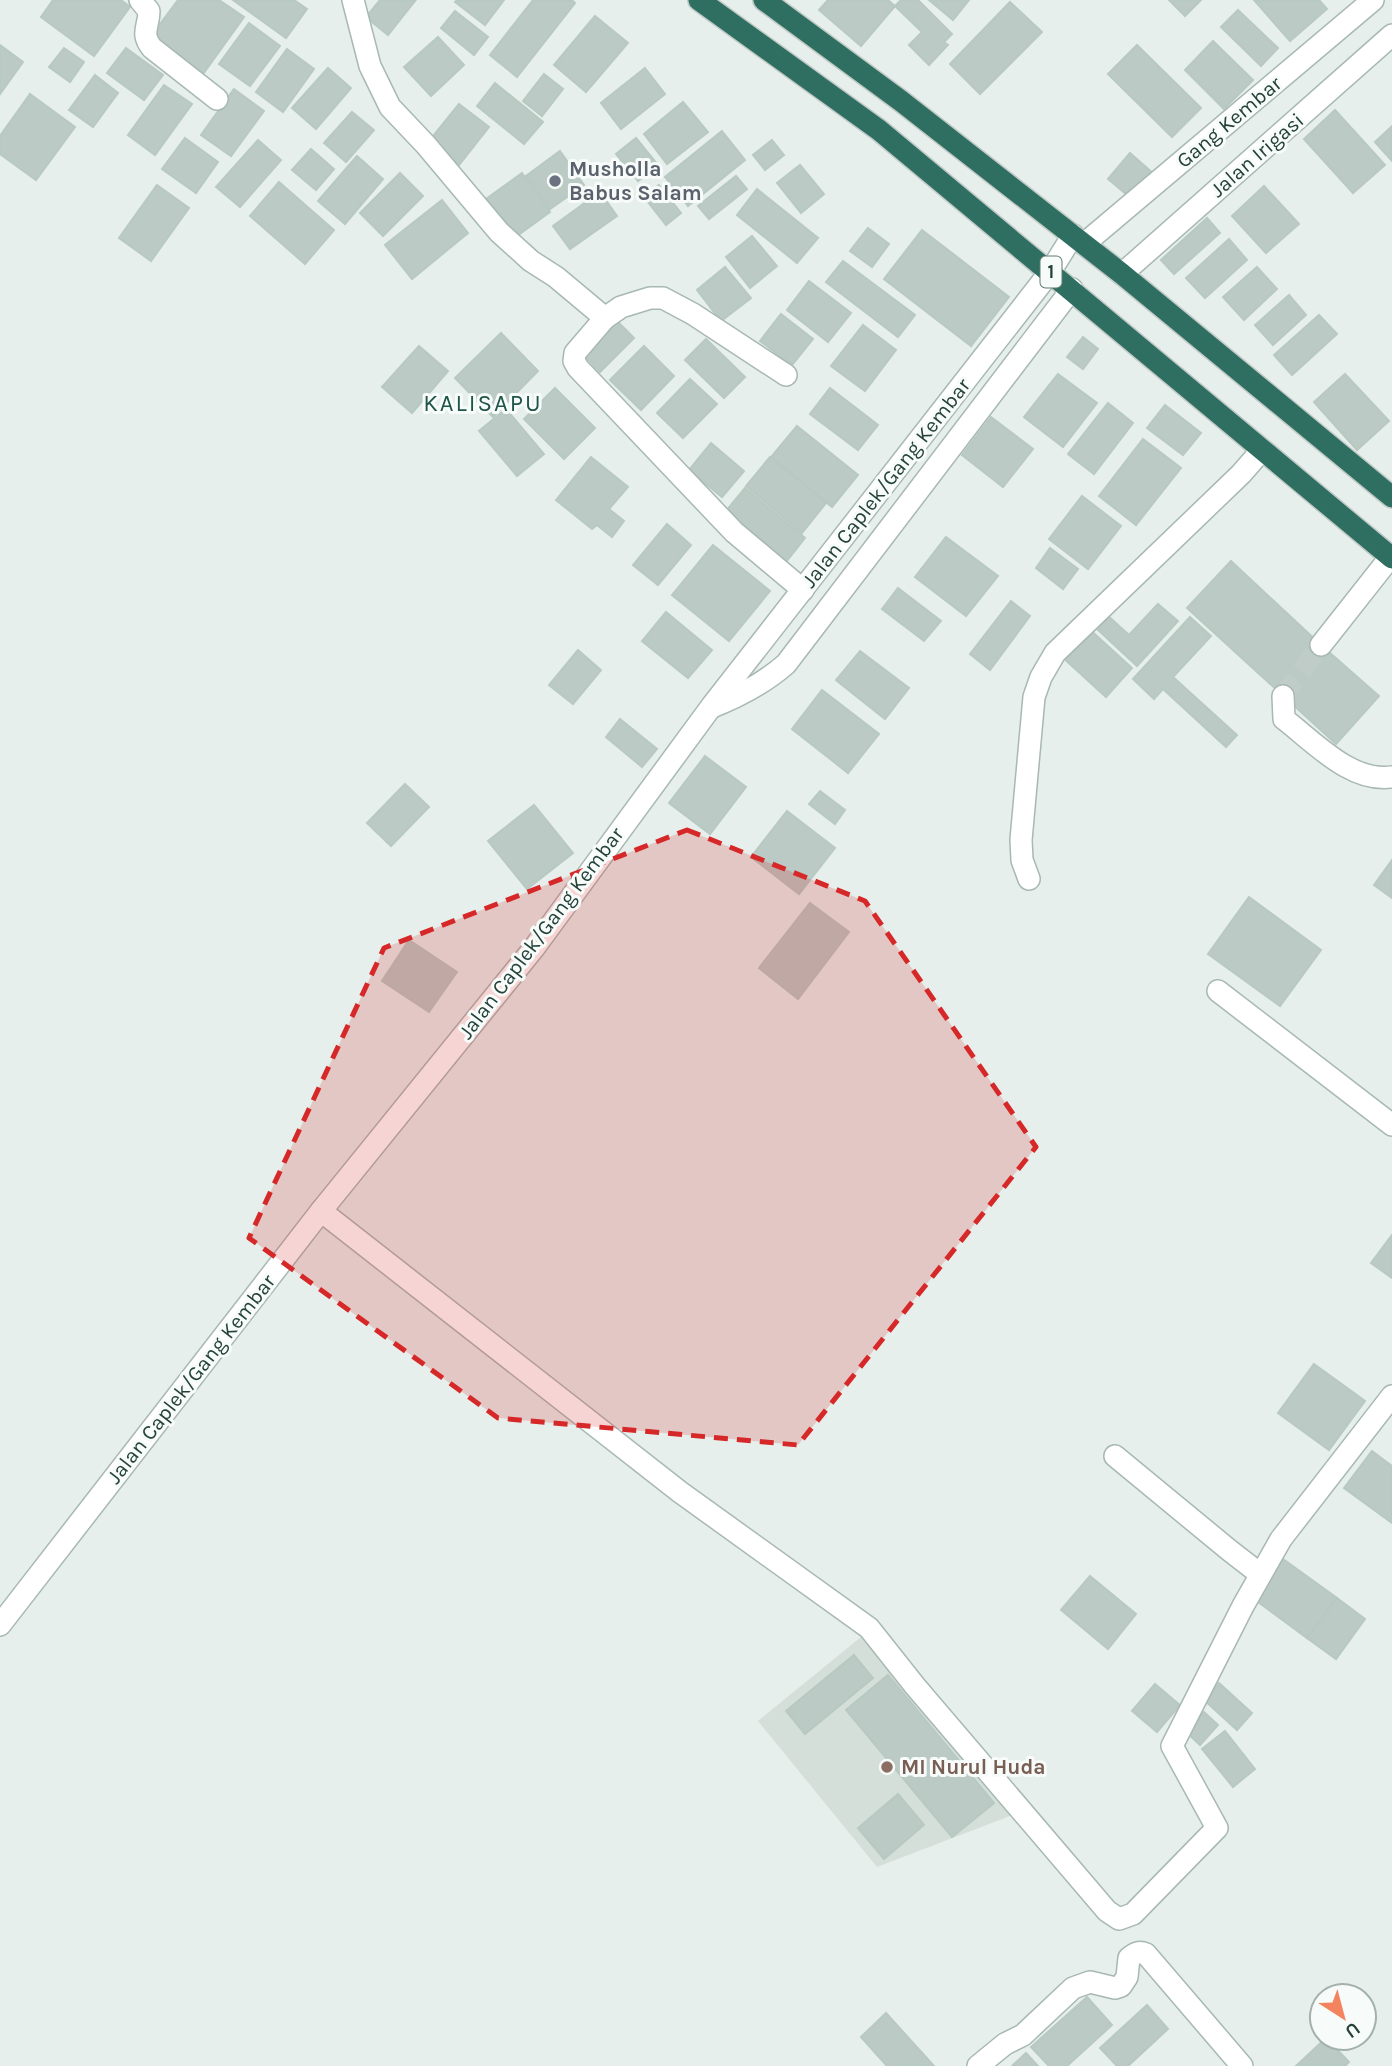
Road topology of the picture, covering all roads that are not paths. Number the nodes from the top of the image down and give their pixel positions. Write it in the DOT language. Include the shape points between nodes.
graph roads {
  1 [pos="140,0"];
  2 [pos="353,0"];
  3 [pos="699,0"];
  4 [pos="764,0"];
  5 [pos="1373,0"];
  6 [pos="1392,35"];
  7 [pos="217,99"];
  8 [pos="1079,239"];
  9 [pos="1051,272"];
  10 [pos="1122,274"];
  11 [pos="1072,289"];
  12 [pos="605,318"];
  13 [pos="786,374"];
  14 [pos="1262,450"];
  15 [pos="1392,497"];
  16 [pos="1392,556"];
  17 [pos="803,590"];
  18 [pos="1321,645"];
  19 [pos="1283,696"];
  20 [pos="711,707"];
  21 [pos="1392,777"];
  22 [pos="1029,879"];
  23 [pos="1218,990"];
  24 [pos="1392,1125"];
  25 [pos="321,1211"];
  26 [pos="1392,1396"];
  27 [pos="1115,1457"];
  28 [pos="1261,1574"];
  29 [pos="0,1625"];
  30 [pos="978,2066"];
  31 [pos="1242,2066"];
  1 -- 7 [label="street" via="149,11 146,41"];
  2 -- 12 [label="street" via="370,66 390,107 499,232"];
  3 -- 9 [label="highway, 1" via="879,130"];
  4 -- 8 [label="highway, 1"];
  5 -- 8 [label="street, Gang Kembar"];
  6 -- 10 [label="street, Jalan Irigasi"];
  8 -- 9 [label="street, Jalan Caplek/Gang Kembar"];
  8 -- 10 [label="highway, 1"];
  9 -- 11 [label="highway, 1"];
  9 -- 17 [label="street, Jalan Caplek/Gang Kembar"];
  10 -- 15 [label="highway, 1"];
  11 -- 14 [label="highway, 1"];
  11 -- 20 [label="street" via="786,664 742,696"];
  12 -- 13 [label="street" via="621,307 663,298"];
  12 -- 17 [label="street" via="575,354 578,368 734,532"];
  14 -- 16 [label="highway, 1"];
  14 -- 22 [label="street" via="1055,653 1041,677 1034,697 1021,840"];
  16 -- 18 [label="street"];
  17 -- 20 [label="street, Jalan Caplek/Gang Kembar"];
  19 -- 21 [label="street" via="1284,719 1345,766 1378,779"];
  20 -- 25 [label="street, Jalan Caplek/Gang Kembar" via="534,948"];
  23 -- 24 [label="street"];
  25 -- 28 [label="street" via="680,1492 869,1628 1113,1917 1133,1914 1217,1828 1172,1747"];
  25 -- 29 [label="street, Jalan Caplek/Gang Kembar"];
  26 -- 28 [label="street" via="1281,1539"];
  27 -- 28 [label="street"];
  30 -- 31 [label="street" via="1023,2035 1073,1988 1090,1982 1121,1986 1129,1958 1141,1952"];
}
